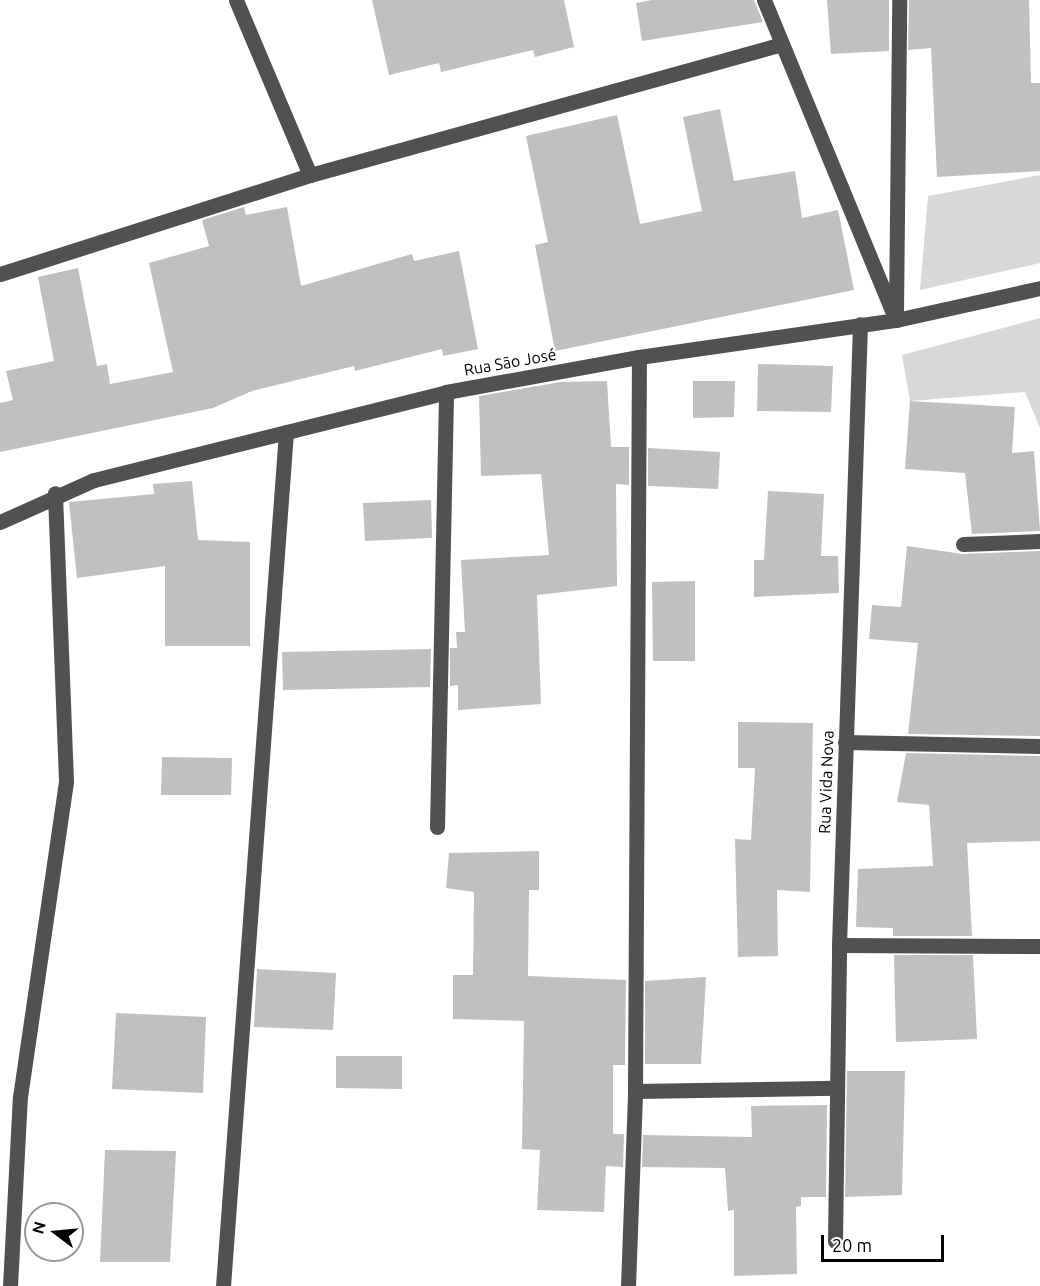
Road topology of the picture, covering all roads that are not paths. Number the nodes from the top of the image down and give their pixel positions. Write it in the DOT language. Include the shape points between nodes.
graph roads {
  1 [pos="236,0"];
  2 [pos="764,0"];
  3 [pos="899,0"];
  4 [pos="782,44"];
  5 [pos="310,175"];
  6 [pos="0,274"];
  7 [pos="1040,288"];
  8 [pos="896,320"];
  9 [pos="860,324"];
  10 [pos="639,357"];
  11 [pos="446,392"];
  12 [pos="286,432"];
  13 [pos="55,493"];
  14 [pos="0,522"];
  15 [pos="1040,541"];
  16 [pos="963,544"];
  17 [pos="845,742"];
  18 [pos="1040,746"];
  19 [pos="438,827"];
  20 [pos="839,945"];
  21 [pos="1040,946"];
  22 [pos="836,1088"];
  23 [pos="635,1090"];
  24 [pos="835,1241"];
  25 [pos="10,1286"];
  26 [pos="223,1286"];
  27 [pos="628,1286"];
  1 -- 5 [label="street"];
  2 -- 4 [label="street"];
  3 -- 8 [label="street"];
  4 -- 5 [label="street"];
  4 -- 8 [label="street"];
  5 -- 6 [label="street"];
  7 -- 8 [label="street, Rua São José"];
  8 -- 9 [label="street, Rua São José"];
  9 -- 10 [label="street, Rua São José"];
  9 -- 17 [label="street, Rua Vida Nova"];
  10 -- 11 [label="street, Rua São José"];
  10 -- 23 [label="street"];
  11 -- 12 [label="street, Rua São José"];
  11 -- 19 [label="street"];
  12 -- 13 [label="street, Rua São José"];
  12 -- 26 [label="street"];
  13 -- 14 [label="street, Rua São José"];
  13 -- 25 [label="street" via="66,781 21,1097"];
  15 -- 16 [label="street"];
  17 -- 18 [label="street"];
  17 -- 20 [label="street, Rua Vida Nova"];
  20 -- 21 [label="street"];
  20 -- 22 [label="street, Rua Vida Nova"];
  22 -- 23 [label="street"];
  22 -- 24 [label="street, Rua Vida Nova"];
  23 -- 27 [label="street"];
}
